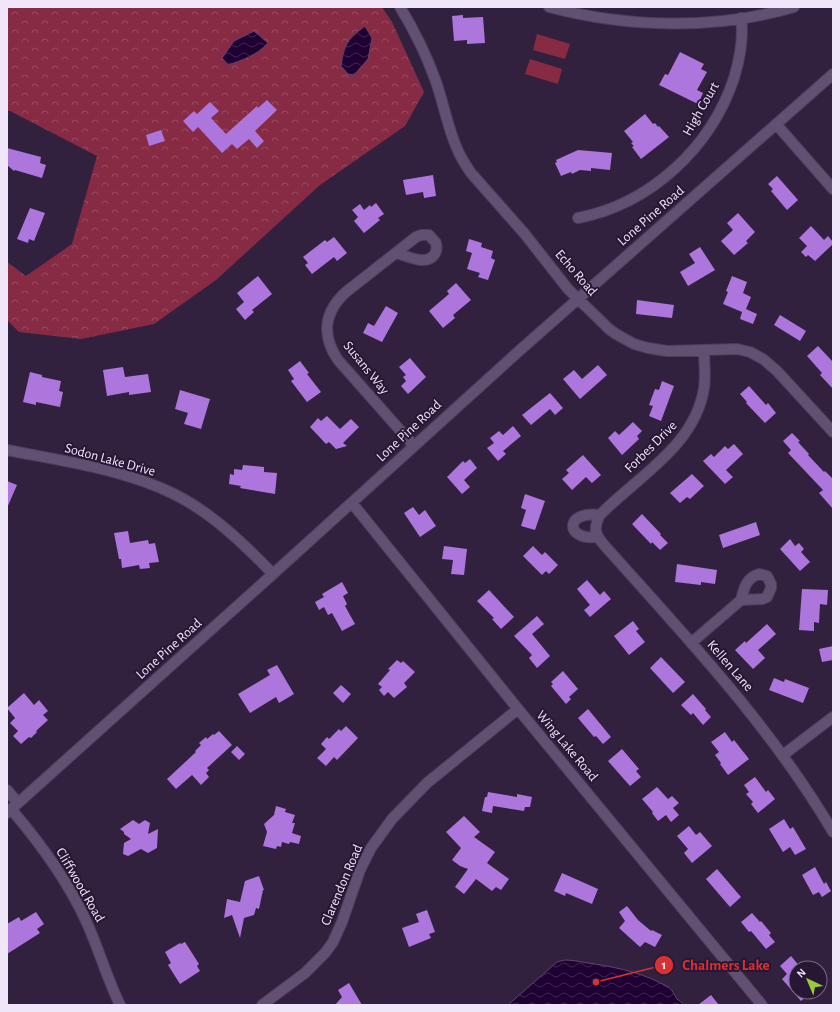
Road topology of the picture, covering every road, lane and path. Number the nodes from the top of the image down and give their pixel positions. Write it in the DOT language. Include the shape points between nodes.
graph roads {
  1 [pos="400,7"];
  2 [pos="549,7"];
  3 [pos="794,7"];
  4 [pos="741,18"];
  5 [pos="833,74"];
  6 [pos="776,124"];
  7 [pos="833,189"];
  8 [pos="578,218"];
  9 [pos="396,253"];
  10 [pos="578,299"];
  11 [pos="704,351"];
  12 [pos="833,432"];
  13 [pos="414,446"];
  14 [pos="7,450"];
  15 [pos="352,503"];
  16 [pos="600,515"];
  17 [pos="596,532"];
  18 [pos="273,574"];
  19 [pos="741,600"];
  20 [pos="691,643"];
  21 [pos="518,709"];
  22 [pos="833,717"];
  23 [pos="783,754"];
  24 [pos="7,790"];
  25 [pos="12,808"];
  26 [pos="833,832"];
  27 [pos="120,1005"];
  28 [pos="262,1005"];
  29 [pos="762,1005"];
  1 -- 10 [label="street, Echo Road" via="436,79 454,142 464,163"];
  2 -- 4 [label="street" via="600,18 648,22"];
  3 -- 4 [label="street"];
  4 -- 8 [label="street, High Court" via="740,51 730,87 713,123 693,151 670,173 641,194 614,207"];
  5 -- 6 [label="street, Lone Pine Road"];
  6 -- 7 [label="street"];
  6 -- 10 [label="street, Lone Pine Road"];
  9 -- 13 [label="street, Susans Way" via="340,298 332,309 327,331 330,346 338,360"];
  10 -- 11 [label="street, Echo Road" via="609,329 634,344 667,351"];
  10 -- 13 [label="street, Lone Pine Road"];
  11 -- 12 [label="street, Echo Road" via="744,350 763,360 777,371"];
  11 -- 16 [label="street, Forbes Drive" via="703,392 698,412 689,428 666,455"];
  13 -- 15 [label="street, Lone Pine Road"];
  14 -- 18 [label="street, Sodon Lake Drive" via="119,474 175,494 219,524"];
  15 -- 18 [label="street, Lone Pine Road"];
  15 -- 21 [label="street, Wing Lake Road"];
  16 -- 17 [label="street, Forbes Drive"];
  16 -- 17 [label="street" via="582,515 573,523 575,532 579,535 591,538"];
  17 -- 20 [label="street, Kellen Lane"];
  18 -- 25 [label="street, Lone Pine Road"];
  19 -- 20 [label="street"];
  20 -- 23 [label="street, Kellen Lane" via="742,701"];
  21 -- 28 [label="street, Clarendon Road" via="427,783 392,818 360,870 333,942 305,973"];
  21 -- 29 [label="street, Wing Lake Road"];
  22 -- 23 [label="street"];
  23 -- 26 [label="street, Kellen Lane"];
  24 -- 25 [label="street, Cliffwood Road"];
  25 -- 27 [label="street, Cliffwood Road" via="44,850 79,906"];
}
